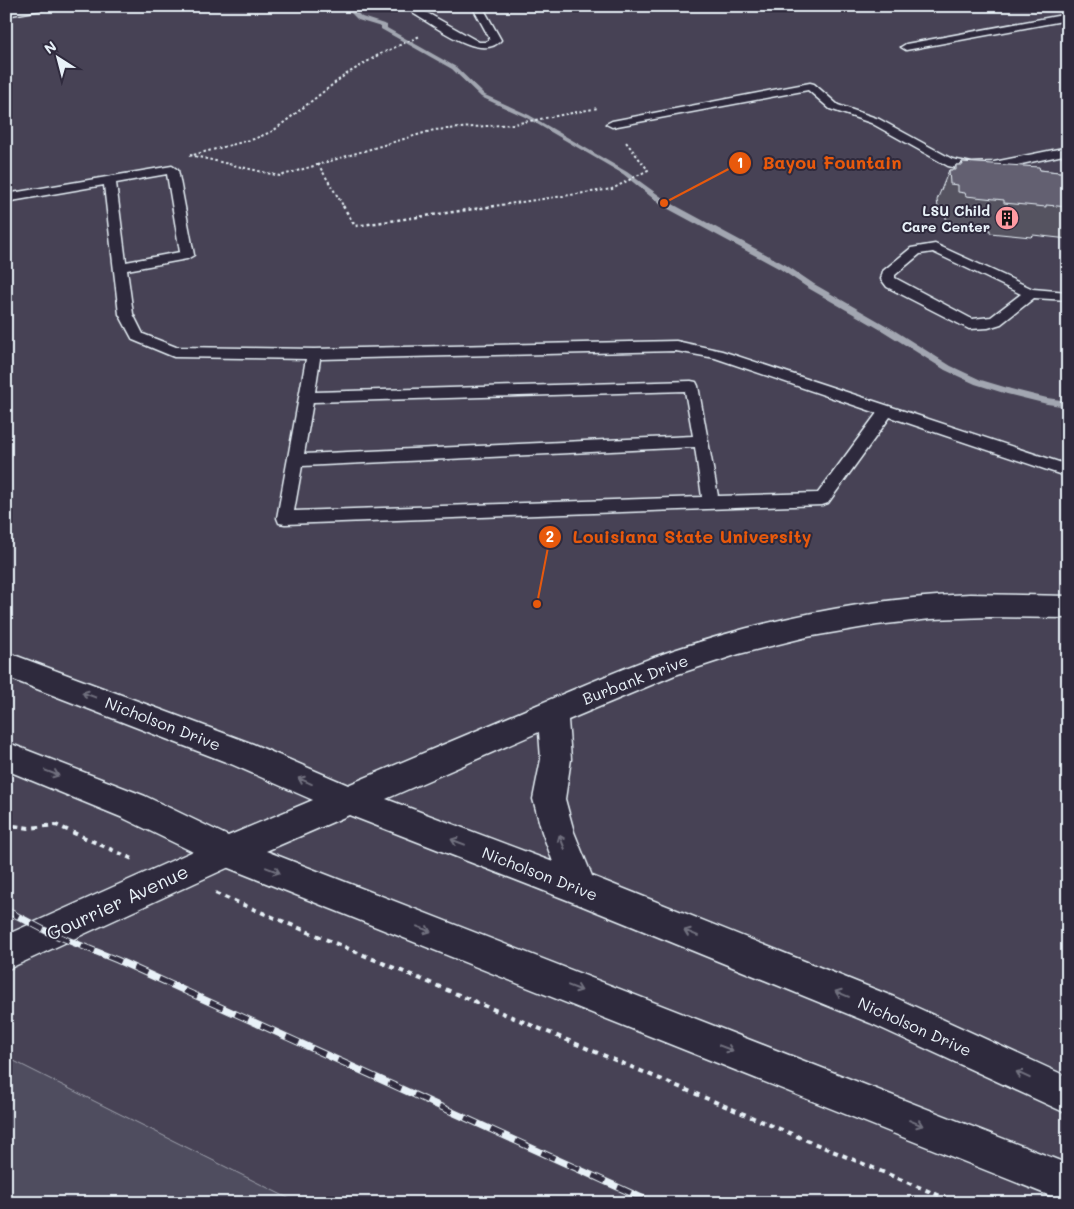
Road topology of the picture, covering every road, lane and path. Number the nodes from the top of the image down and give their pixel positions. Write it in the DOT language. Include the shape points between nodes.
graph roads {
  1 [pos="40,6"];
  2 [pos="415,6"];
  3 [pos="477,6"];
  4 [pos="6,11"];
  5 [pos="1068,17"];
  6 [pos="425,34"];
  7 [pos="906,47"];
  8 [pos="601,108"];
  9 [pos="612,124"];
  10 [pos="1068,150"];
  11 [pos="318,164"];
  12 [pos="110,180"];
  13 [pos="6,198"];
  14 [pos="120,267"];
  15 [pos="1031,293"];
  16 [pos="1068,296"];
  17 [pos="314,354"];
  18 [pos="307,397"];
  19 [pos="887,411"];
  20 [pos="702,441"];
  21 [pos="296,460"];
  22 [pos="1068,471"];
  23 [pos="711,503"];
  24 [pos="1068,607"];
  25 [pos="6,664"];
  26 [pos="552,712"];
  27 [pos="6,756"];
  28 [pos="350,800"];
  29 [pos="6,822"];
  30 [pos="96,843"];
  31 [pos="227,852"];
  32 [pos="580,888"];
  33 [pos="222,896"];
  34 [pos="6,953"];
  35 [pos="1068,1096"];
  36 [pos="1068,1184"];
  37 [pos="957,1203"];
  1 -- 4 [label="main road"];
  2 -- 3 [label="lane" via="418,12 482,47 496,40"];
  5 -- 7 [label="lane"];
  6 -- 11 [label="path" via="391,48 346,74 263,137 217,146 190,156 280,176"];
  8 -- 11 [label="path" via="514,124 434,130"];
  9 -- 10 [label="lane" via="810,86 834,107 875,121 948,162 972,167 994,166"];
  9 -- 11 [label="path" via="648,170 612,189 355,226"];
  12 -- 13 [label="lane"];
  12 -- 14 [label="lane"];
  12 -- 14 [label="lane" via="172,170 187,255"];
  14 -- 17 [label="lane" via="126,314 138,337 174,352"];
  15 -- 15 [label="lane" via="935,248 916,251 888,274 892,284 969,324 983,326 996,322"];
  15 -- 16 [label="lane"];
  17 -- 18 [label="lane"];
  17 -- 19 [label="lane" via="676,346 717,354"];
  18 -- 20 [label="lane" via="692,386"];
  18 -- 21 [label="lane"];
  19 -- 22 [label="lane"];
  19 -- 23 [label="lane" via="822,499"];
  20 -- 21 [label="lane"];
  20 -- 23 [label="lane"];
  21 -- 23 [label="lane" via="285,518"];
  24 -- 26 [label="main road, Burbank Drive" via="913,609 833,620 750,639 680,660"];
  28 -- 25 [label="main road, Nicholson Drive, one-way" via="242,754"];
  26 -- 28 [label="main road, Burbank Drive"];
  32 -- 26 [label="main road, one-way" via="549,799 556,759"];
  27 -- 31 [label="main road, one-way" via="134,807"];
  28 -- 31 [label="main road, Burbank Drive"];
  32 -- 28 [label="main road, Nicholson Drive, one-way"];
  29 -- 30 [label="path" via="29,828 56,826"];
  31 -- 34 [label="main road, Gourrier Avenue"];
  31 -- 36 [label="main road, one-way"];
  35 -- 32 [label="main road, Nicholson Drive, one-way" via="881,1010"];
  33 -- 37 [label="path"];
}
